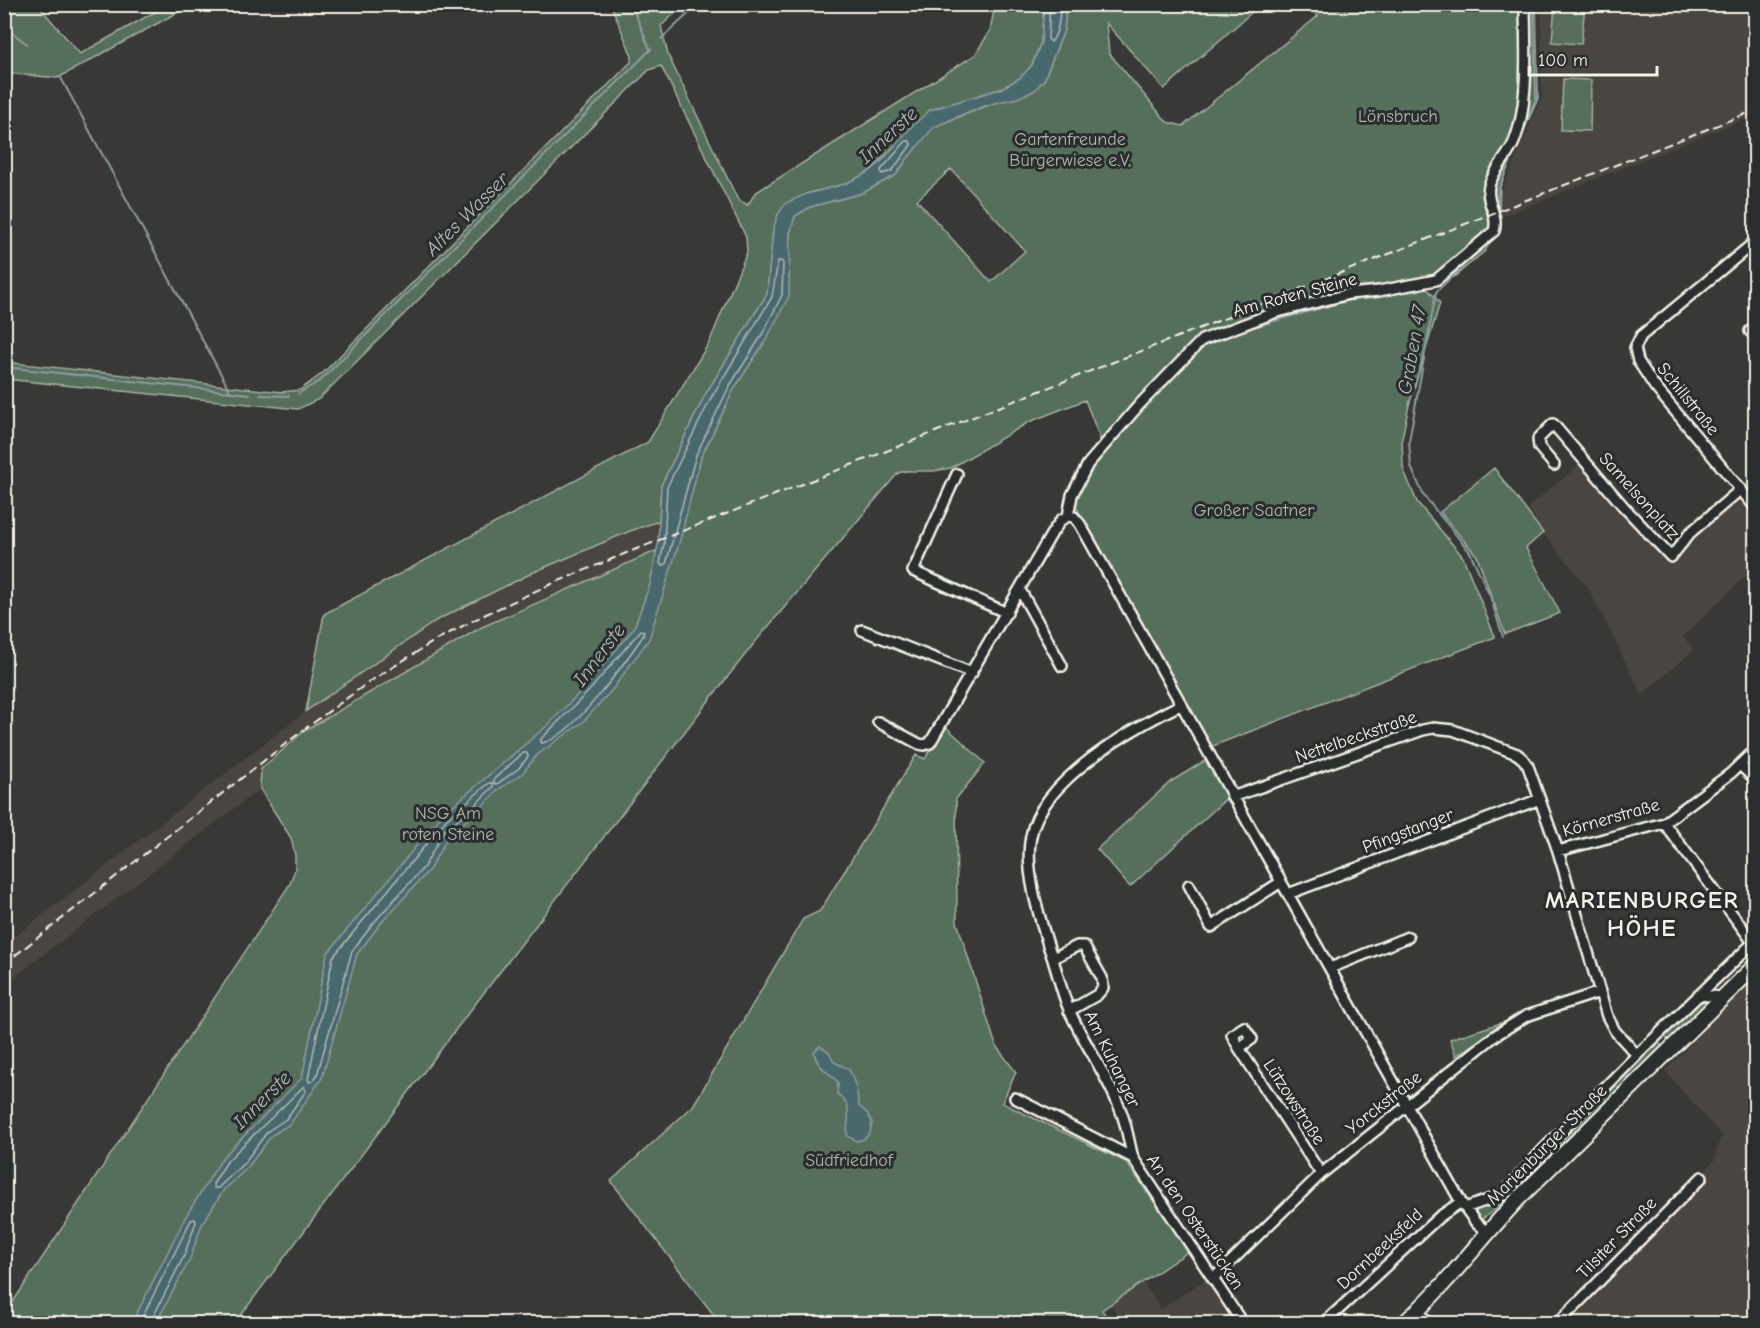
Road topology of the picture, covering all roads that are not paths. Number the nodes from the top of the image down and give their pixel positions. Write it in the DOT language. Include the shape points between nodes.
graph roads {
  1 [pos="1525,4"];
  2 [pos="1755,241"];
  3 [pos="1554,465"];
  4 [pos="957,474"];
  5 [pos="1740,489"];
  6 [pos="1755,508"];
  7 [pos="1068,516"];
  8 [pos="1020,590"];
  9 [pos="1007,613"];
  10 [pos="862,630"];
  11 [pos="1062,666"];
  12 [pos="972,673"];
  13 [pos="1180,705"];
  14 [pos="878,722"];
  15 [pos="1755,749"];
  16 [pos="1740,765"];
  17 [pos="1755,780"];
  18 [pos="1232,797"];
  19 [pos="1539,799"];
  20 [pos="1664,823"];
  21 [pos="1558,851"];
  22 [pos="1281,882"];
  23 [pos="1189,885"];
  24 [pos="1288,894"];
  25 [pos="1408,937"];
  26 [pos="1754,941"];
  27 [pos="1053,958"];
  28 [pos="1755,965"];
  29 [pos="1330,968"];
  30 [pos="1600,992"];
  31 [pos="1698,995"];
  32 [pos="1722,997"];
  33 [pos="1069,1011"];
  34 [pos="1239,1048"];
  35 [pos="1637,1055"];
  36 [pos="1015,1098"];
  37 [pos="1407,1107"];
  38 [pos="1133,1158"];
  39 [pos="1321,1174"];
  40 [pos="1702,1177"];
  41 [pos="1463,1205"];
  42 [pos="1487,1232"];
  43 [pos="1213,1279"];
  44 [pos="1418,1311"];
  45 [pos="1243,1323"];
  46 [pos="1323,1323"];
  47 [pos="1403,1323"];
  48 [pos="1430,1323"];
  49 [pos="1557,1323"];
  1 -- 7 [label="street, Am Roten Steine" via="1523,108 1514,143 1490,184 1494,231 1436,280 1349,294 1274,313 1202,340 1088,464 1072,495"];
  2 -- 5 [label="street, Schillstraße" via="1641,336 1635,348 1638,361 1655,387"];
  3 -- 5 [label="street, Samelsonplatz" via="1539,447 1538,439 1553,424 1671,557 1690,533"];
  4 -- 9 [label="street" via="913,571"];
  5 -- 6 [label="street, Schillstraße"];
  7 -- 8 [label="street, Am Roten Steine" via="1056,526"];
  7 -- 13 [label="street" via="1080,524"];
  8 -- 9 [label="street, Am Roten Steine"];
  8 -- 11 [label="street"];
  9 -- 12 [label="street, Am Roten Steine"];
  10 -- 12 [label="street"];
  12 -- 14 [label="street, Am Roten Steine" via="930,743 919,744"];
  13 -- 18 [label="street"];
  13 -- 27 [label="street, Am Kuhanger" via="1105,748 1074,774 1037,818 1029,851 1031,871 1041,923"];
  15 -- 16 [label="street, Körnerstraße"];
  16 -- 17 [label="street"];
  16 -- 20 [label="street, Körnerstraße"];
  18 -- 19 [label="street, Nettelbeckstraße" via="1433,728 1453,730 1517,754 1523,759"];
  18 -- 22 [label="street"];
  19 -- 21 [label="street"];
  19 -- 24 [label="street, Pfingstanger"];
  20 -- 21 [label="street, Körnerstraße"];
  20 -- 26 [label="street"];
  21 -- 30 [label="street"];
  22 -- 23 [label="street" via="1211,927"];
  22 -- 24 [label="street"];
  24 -- 29 [label="street"];
  25 -- 29 [label="street"];
  26 -- 31 [label="street, Marienburger Straße"];
  27 -- 33 [label="street, Am Kuhanger"];
  27 -- 33 [label="street, Am Kuhanger" via="1084,946 1102,978 1103,988 1097,995"];
  28 -- 32 [label="main road, Marienburger Straße"];
  29 -- 37 [label="street"];
  30 -- 35 [label="street" via="1615,1032"];
  30 -- 37 [label="street, Yorckstraße" via="1526,1016 1496,1035"];
  31 -- 32 [label="street"];
  31 -- 35 [label="street, Marienburger Straße"];
  32 -- 42 [label="main road, Marienburger Straße"];
  33 -- 38 [label="street, Am Kuhanger" via="1122,1114"];
  34 -- 39 [label="street, Lützowstraße"];
  35 -- 41 [label="street, Marienburger Straße" via="1502,1196"];
  36 -- 38 [label="street, An den Osterstücken"];
  37 -- 39 [label="street, Yorckstraße"];
  37 -- 41 [label="street"];
  38 -- 43 [label="street, An den Osterstücken"];
  39 -- 43 [label="street, Yorckstraße"];
  40 -- 49 [label="street, Tilsiter Straße"];
  41 -- 42 [label="street"];
  41 -- 46 [label="street, Dornbeeksfeld" via="1439,1217"];
  42 -- 44 [label="main road, Marienburger Straße"];
  43 -- 45 [label="street, An den Osterstücken"];
  44 -- 47 [label="main road, Marienburger Straße"];
  44 -- 48 [label="street"];
}
